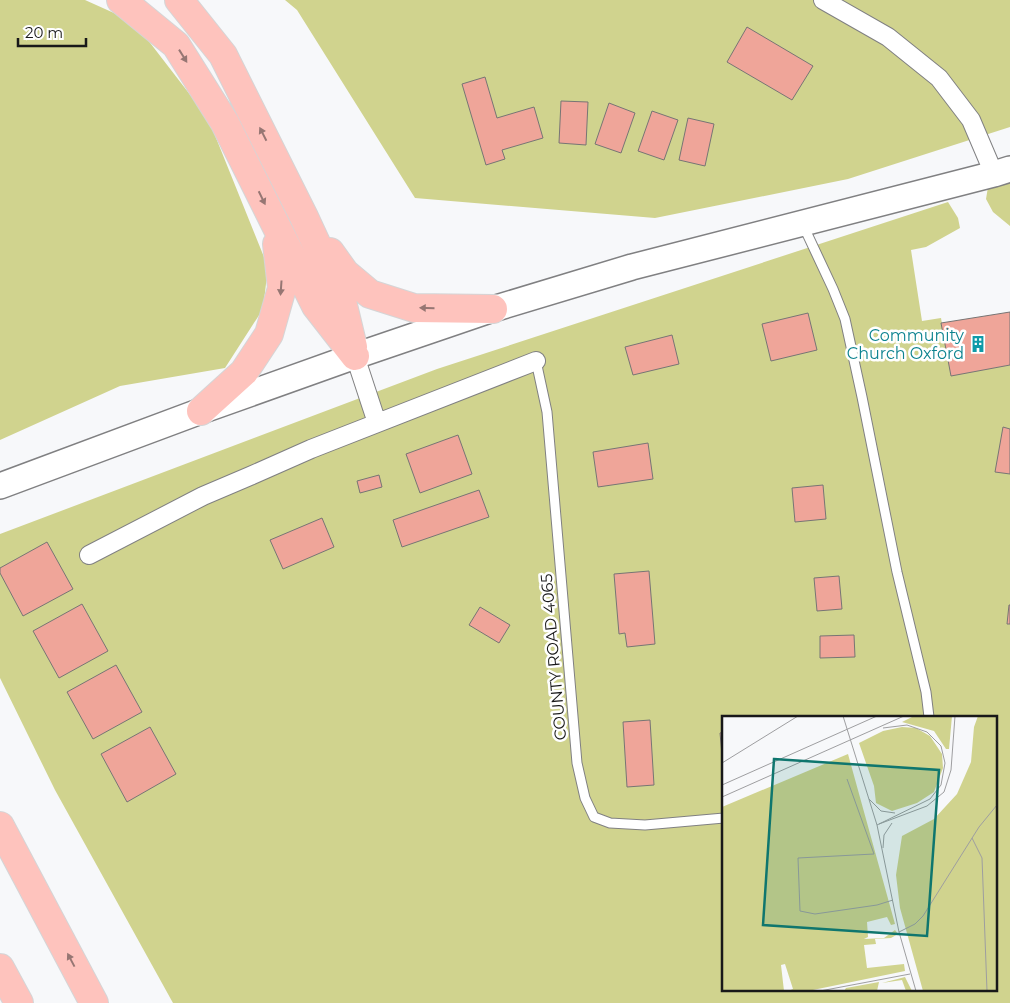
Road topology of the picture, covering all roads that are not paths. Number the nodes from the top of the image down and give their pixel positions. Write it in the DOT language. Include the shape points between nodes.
graph roads {
  1 [pos="121,0"];
  2 [pos="179,0"];
  3 [pos="823,0"];
  4 [pos="1002,171"];
  5 [pos="304,217"];
  6 [pos="274,223"];
  7 [pos="803,223"];
  8 [pos="493,309"];
  9 [pos="354,356"];
  10 [pos="536,361"];
  11 [pos="201,411"];
  12 [pos="377,423"];
  13 [pos="0,486"];
  14 [pos="89,555"];
  15 [pos="929,716"];
  16 [pos="722,818"];
  17 [pos="0,826"];
  18 [pos="0,968"];
  19 [pos="19,1003"];
  20 [pos="94,1003"];
  1 -- 6 [label="highway, one-way" via="176,45 225,122"];
  5 -- 2 [label="highway, one-way" via="223,55"];
  3 -- 4 [label="street" via="888,37 939,78 971,120"];
  4 -- 7 [label="main road"];
  8 -- 5 [label="highway, one-way" via="414,308 370,294 345,273"];
  5 -- 9 [label="highway" via="341,297"];
  6 -- 9 [label="highway" via="316,306"];
  6 -- 11 [label="highway, one-way" via="282,288 269,334 244,372"];
  7 -- 8 [label="main road" via="614,272"];
  7 -- 15 [label="lane" via="845,319"];
  8 -- 9 [label="main road"];
  9 -- 11 [label="main road"];
  9 -- 12 [label="street"];
  10 -- 12 [label="street"];
  10 -- 16 [label="lane, COUNTY ROAD 4065" via="547,412 577,763 585,798 594,817 610,823 645,824"];
  11 -- 13 [label="main road"];
  12 -- 14 [label="street" via="203,496"];
  20 -- 17 [label="highway, one-way"];
  18 -- 19 [label="highway"];
}
